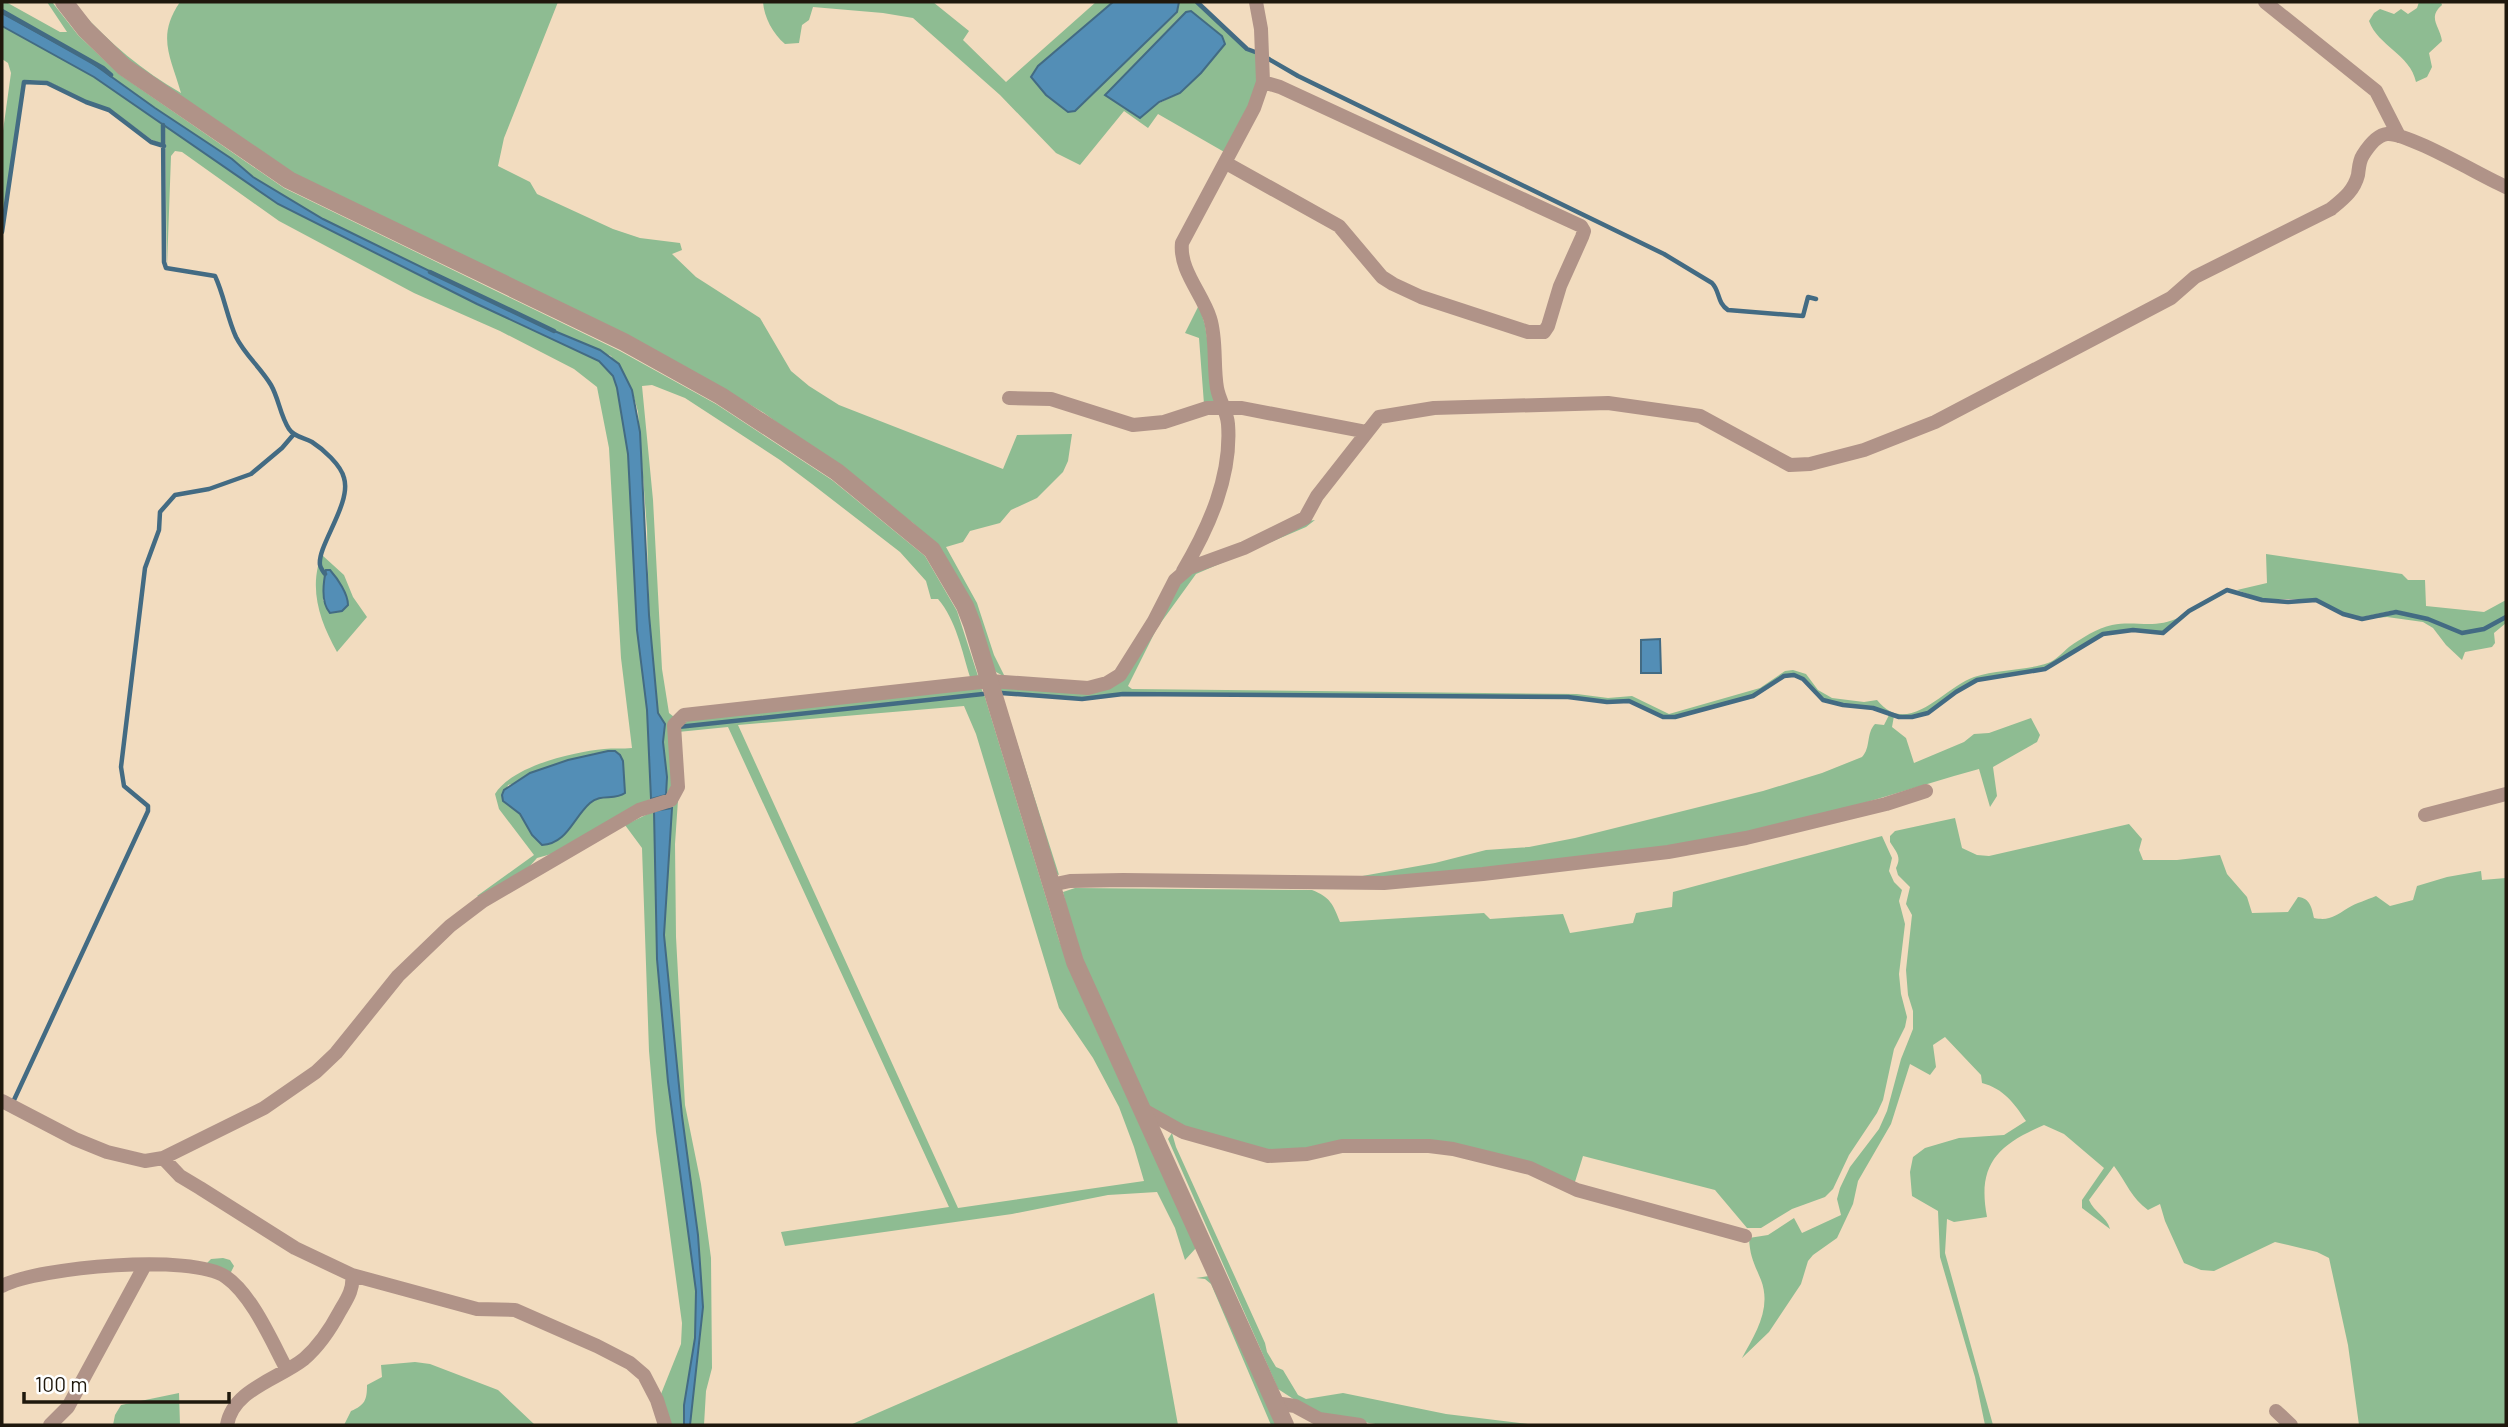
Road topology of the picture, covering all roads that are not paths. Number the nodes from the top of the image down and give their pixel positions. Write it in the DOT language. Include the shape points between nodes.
graph roads {
  1 [pos="64,2"];
  2 [pos="1256,2"];
  3 [pos="2265,2"];
  4 [pos="1264,82"];
  5 [pos="2399,136"];
  6 [pos="1226,163"];
  7 [pos="2506,187"];
  8 [pos="1009,398"];
  9 [pos="1224,409"];
  10 [pos="1367,432"];
  11 [pos="1180,576"];
  12 [pos="990,681"];
  13 [pos="1926,791"];
  14 [pos="2506,794"];
  15 [pos="2425,815"];
  16 [pos="1051,885"];
  17 [pos="2,1101"];
  18 [pos="1140,1108"];
  19 [pos="163,1158"];
  20 [pos="1745,1236"];
  21 [pos="145,1265"];
  22 [pos="352,1275"];
  23 [pos="2,1286"];
  24 [pos="287,1370"];
  25 [pos="1275,1403"];
  26 [pos="2276,1411"];
  27 [pos="50,1425"];
  28 [pos="227,1425"];
  29 [pos="665,1425"];
  30 [pos="1285,1425"];
  31 [pos="1360,1425"];
  32 [pos="2291,1425"];
  1 -- 12 [label="street" via="124,67 289,180 624,342 721,396 838,472 932,550 965,606"];
  2 -- 4 [label="street"];
  3 -- 5 [label="street" via="2376,91"];
  4 -- 6 [label="street"];
  4 -- 6 [label="street" via="1581,226 1584,231 1548,326 1544,332 1528,331 1393,284 1339,226"];
  5 -- 7 [label="street"];
  5 -- 10 [label="street" via="2385,134 2374,140 2361,157 2350,192 2331,209 2195,277 2171,298 1935,422 1864,450 1790,466 1700,416 1608,403 1434,408 1380,417"];
  6 -- 9 [label="street" via="1182,243 1181,253 1211,321 1217,389"];
  8 -- 9 [label="street" via="1051,399 1133,425 1164,422 1207,408"];
  9 -- 10 [label="street" via="1242,408"];
  9 -- 11 [label="street" via="1228,423 1225,475"];
  10 -- 11 [label="street" via="1305,517"];
  11 -- 12 [label="street" via="1120,675 1107,683 1088,688"];
  12 -- 16 [label="street"];
  12 -- 19 [label="street" via="684,715 674,725 678,787 671,800 639,810 482,901 398,976 316,1072 264,1108"];
  13 -- 16 [label="street" via="1746,838 1483,874 1384,883 1124,880"];
  14 -- 15 [label="street"];
  16 -- 18 [label="street" via="1075,962"];
  17 -- 19 [label="street" via="107,1152 145,1161"];
  18 -- 20 [label="street" via="1183,1132 1268,1156 1342,1146 1453,1149 1530,1168 1577,1190"];
  18 -- 25 [label="street"];
  19 -- 22 [label="street" via="180,1176 295,1248"];
  21 -- 23 [label="street" via="54,1271"];
  21 -- 24 [label="street" via="204,1269 225,1276 241,1291"];
  21 -- 27 [label="street" via="68,1407"];
  22 -- 24 [label="street" via="353,1286 338,1315 316,1347"];
  22 -- 29 [label="street" via="477,1309 515,1310 597,1346 645,1376"];
  24 -- 28 [label="street" via="242,1397"];
  25 -- 30 [label="street"];
  25 -- 31 [label="street" via="1296,1406 1319,1419"];
  26 -- 32 [label="street"];
}
